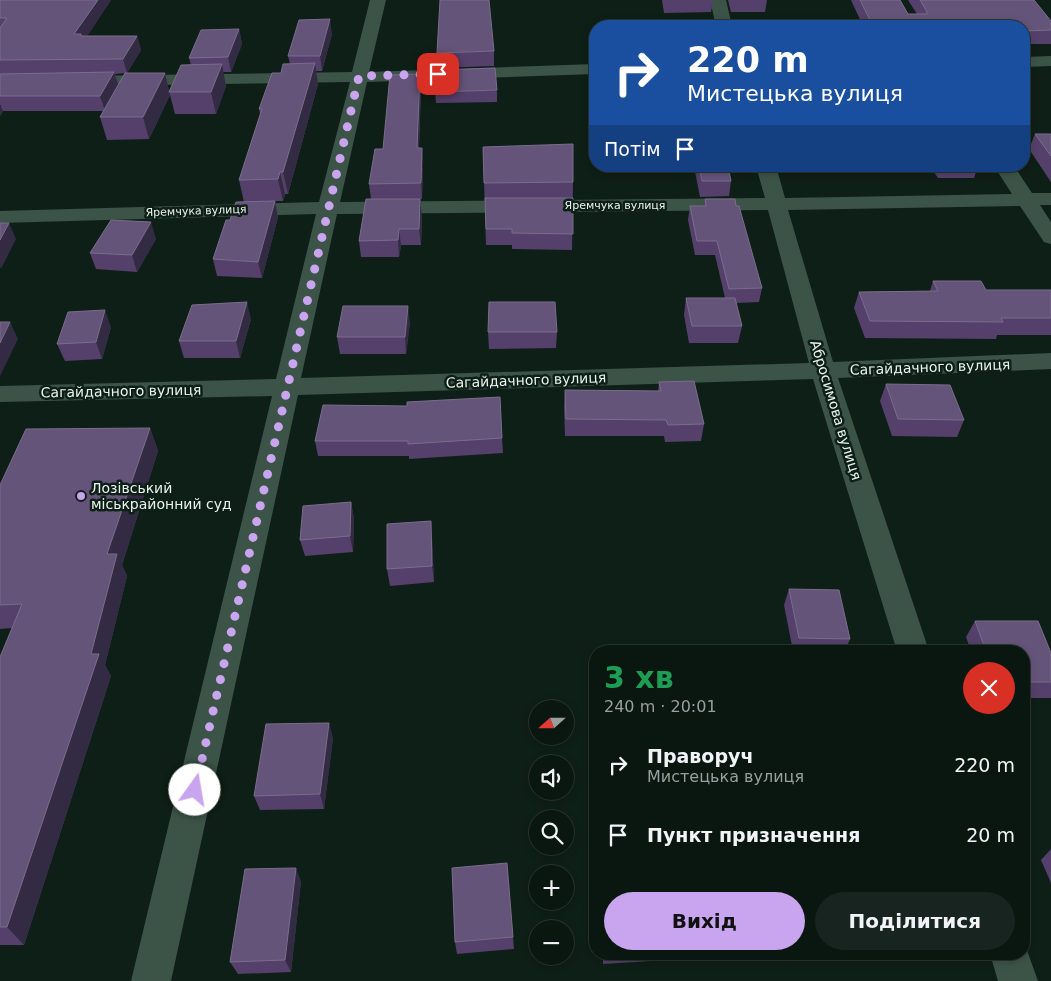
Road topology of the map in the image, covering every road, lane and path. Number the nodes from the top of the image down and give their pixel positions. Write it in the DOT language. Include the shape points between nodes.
graph roads {
  1 [pos="378,0"];
  2 [pos="718,0"];
  3 [pos="723,20"];
  4 [pos="1051,61"];
  5 [pos="1030,62"];
  6 [pos="589,69"];
  7 [pos="359,76"];
  8 [pos="60,81"];
  9 [pos="768,172"];
  10 [pos="1008,172"];
  11 [pos="1026,199"];
  12 [pos="1051,199"];
  13 [pos="778,204"];
  14 [pos="328,208"];
  15 [pos="0,217"];
  16 [pos="1051,238"];
  17 [pos="1051,362"];
  18 [pos="823,371"];
  19 [pos="287,388"];
  20 [pos="0,394"];
  21 [pos="911,645"];
  22 [pos="1011,960"];
  23 [pos="151,981"];
  24 [pos="1018,981"];
  1 -- 7 [label="street"];
  2 -- 3 [label="street"];
  4 -- 5 [label="street"];
  6 -- 7 [label="street"];
  7 -- 8 [label="street"];
  7 -- 14 [label="street"];
  9 -- 13 [label="street, Абросимова вулиця"];
  10 -- 11 [label="street"];
  11 -- 12 [label="street, Яремчука вулиця"];
  11 -- 13 [label="street, Яремчука вулиця"];
  11 -- 16 [label="street"];
  13 -- 14 [label="street, Яремчука вулиця"];
  13 -- 18 [label="street, Абросимова вулиця"];
  14 -- 15 [label="street, Яремчука вулиця"];
  14 -- 19 [label="street"];
  17 -- 18 [label="street, Сагайдачного вулиця"];
  18 -- 19 [label="street, Сагайдачного вулиця"];
  18 -- 21 [label="street, Абросимова вулиця"];
  19 -- 20 [label="street, Сагайдачного вулиця"];
  19 -- 23 [label="street"];
  22 -- 24 [label="street"];
}
